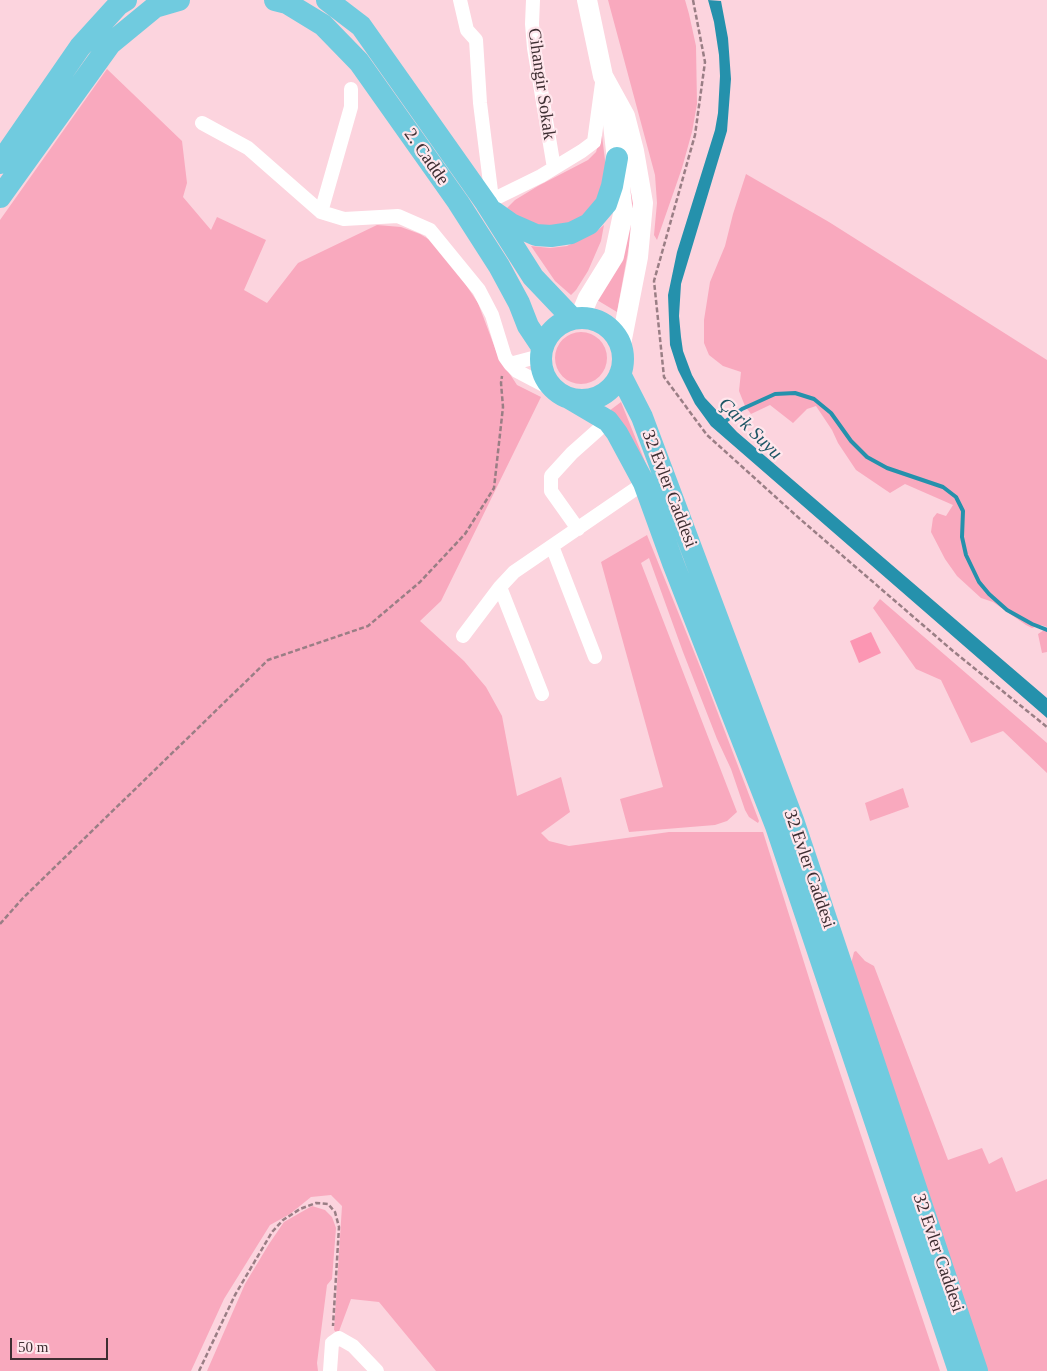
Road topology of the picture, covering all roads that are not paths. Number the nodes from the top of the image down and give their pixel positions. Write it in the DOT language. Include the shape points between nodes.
graph roads {
  1 [pos="126,0"];
  2 [pos="179,0"];
  3 [pos="275,0"];
  4 [pos="328,0"];
  5 [pos="460,0"];
  6 [pos="532,0"];
  7 [pos="588,0"];
  8 [pos="607,84"];
  9 [pos="352,89"];
  10 [pos="202,123"];
  11 [pos="617,158"];
  12 [pos="0,162"];
  13 [pos="554,168"];
  14 [pos="0,197"];
  15 [pos="489,204"];
  16 [pos="321,212"];
  17 [pos="576,318"];
  18 [pos="621,344"];
  19 [pos="541,352"];
  20 [pos="508,361"];
  21 [pos="620,374"];
  22 [pos="563,395"];
  23 [pos="608,422"];
  24 [pos="644,483"];
  25 [pos="578,529"];
  26 [pos="552,546"];
  27 [pos="500,587"];
  28 [pos="463,636"];
  29 [pos="595,657"];
  30 [pos="542,694"];
  31 [pos="330,1371"];
  32 [pos="377,1371"];
  33 [pos="959,1371"];
  34 [pos="978,1371"];
  1 -- 12 [label="main road" via="80,47"];
  2 -- 14 [label="main road" via="155,7 110,44"];
  3 -- 19 [label="main road, 2. Cadde" via="287,3 323,25 359,62 499,266 520,303"];
  4 -- 15 [label="main road, 2. Cadde" via="361,26"];
  5 -- 15 [label="street" via="467,30 476,40"];
  6 -- 13 [label="street, Cihangir Sokak" via="534,48"];
  7 -- 8 [label="main road"];
  8 -- 11 [label="main road"];
  8 -- 13 [label="street" via="594,142"];
  8 -- 18 [label="main road" via="624,116 643,203 638,257"];
  9 -- 16 [label="street" via="351,107"];
  10 -- 16 [label="street" via="248,148"];
  11 -- 15 [label="main road" via="606,204 589,224 571,233 536,235 511,224"];
  11 -- 17 [label="main road" via="623,214 614,256"];
  13 -- 15 [label="street"];
  15 -- 17 [label="main road, 2. Cadde" via="533,277"];
  16 -- 20 [label="street" via="344,219 398,216 430,230 480,290"];
  17 -- 18 [label="main road" via="605,324"];
  17 -- 19 [label="main road" via="559,324 549,334"];
  18 -- 21 [label="main road" via="623,364"];
  19 -- 20 [label="street"];
  19 -- 22 [label="main road" via="542,370 548,382"];
  20 -- 22 [label="street" via="518,371"];
  21 -- 22 [label="main road" via="614,385 593,399 581,400"];
  21 -- 34 [label="main road, 32 Evler Caddesi" via="642,417 793,820"];
  22 -- 23 [label="main road, 32 Evler Caddesi"];
  23 -- 24 [label="main road, 32 Evler Caddesi"];
  23 -- 25 [label="street" via="551,476 551,491"];
  24 -- 25 [label="street"];
  24 -- 33 [label="main road, 32 Evler Caddesi" via="776,826"];
  25 -- 26 [label="street"];
  26 -- 27 [label="street" via="514,572"];
  26 -- 29 [label="street"];
  27 -- 28 [label="street"];
  27 -- 30 [label="street"];
  31 -- 32 [label="street" via="336,1340 353,1346"];
}
